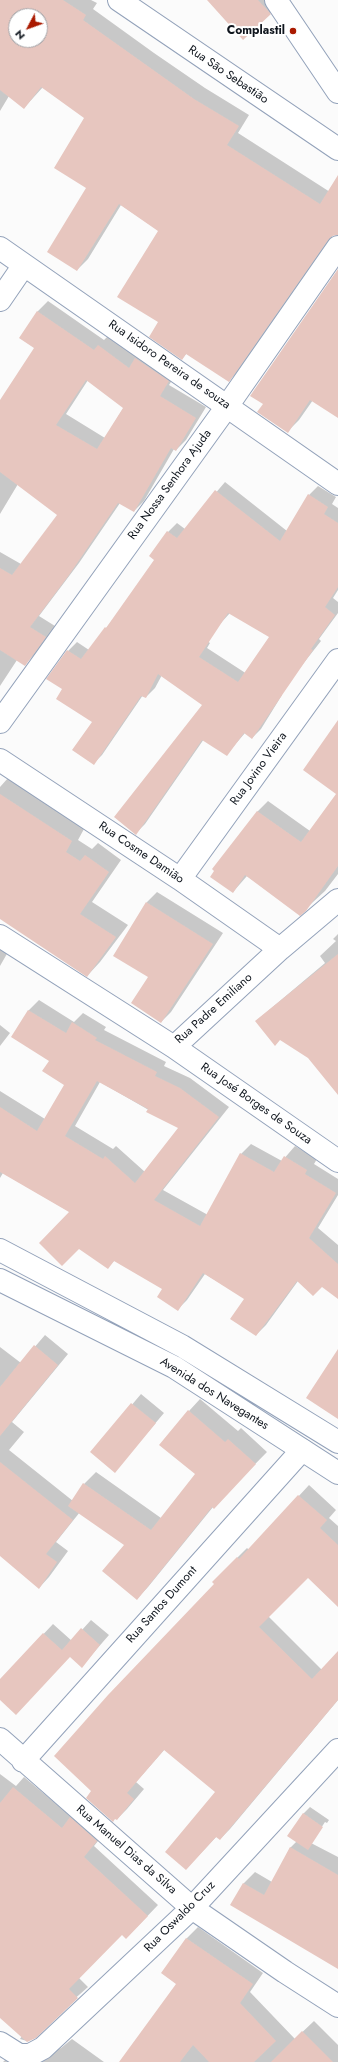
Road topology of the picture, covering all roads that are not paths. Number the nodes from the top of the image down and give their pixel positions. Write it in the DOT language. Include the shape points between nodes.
graph roads {
  1 [pos="119,0"];
  2 [pos="276,0"];
  3 [pos="338,92"];
  4 [pos="338,149"];
  5 [pos="338,247"];
  6 [pos="0,248"];
  7 [pos="24,265"];
  8 [pos="0,300"];
  9 [pos="228,405"];
  10 [pos="338,484"];
  11 [pos="338,660"];
  12 [pos="0,722"];
  13 [pos="0,760"];
  14 [pos="180,879"];
  15 [pos="338,900"];
  16 [pos="0,936"];
  17 [pos="280,949"];
  18 [pos="174,1047"];
  19 [pos="338,1161"];
  20 [pos="0,1250"];
  21 [pos="0,1280"];
  22 [pos="338,1442"];
  23 [pos="302,1450"];
  24 [pos="338,1473"];
  25 [pos="0,1739"];
  26 [pos="338,1750"];
  27 [pos="23,1761"];
  28 [pos="192,1908"];
  29 [pos="338,2006"];
  30 [pos="3,2045"];
  1 -- 4 [label="street, Rua São Sebastião"];
  2 -- 3 [label="street"];
  5 -- 9 [label="street, Rua Nossa Senhora Ajuda"];
  6 -- 7 [label="street, Rua Isidoro Pereira de souza"];
  7 -- 8 [label="street"];
  7 -- 9 [label="street, Rua Isidoro Pereira de souza"];
  9 -- 10 [label="street, Rua Isidoro Pereira de souza"];
  9 -- 12 [label="street, Rua Nossa Senhora Ajuda"];
  11 -- 14 [label="street, Rua Jovino Vieira"];
  13 -- 14 [label="street, Rua Cosme Damião"];
  14 -- 17 [label="street, Rua Cosme Damião"];
  15 -- 17 [label="street, Rua Padre Emiliano"];
  16 -- 18 [label="street, Rua Padre Emiliano"];
  17 -- 18 [label="street, Rua Padre Emiliano"];
  18 -- 19 [label="street, Rua José Borges de Souza"];
  20 -- 22 [label="street, Avenida dos Navegantes" via="182,1346"];
  21 -- 23 [label="street, Avenida dos Navegantes" via="174,1366"];
  23 -- 24 [label="street, Avenida dos Navegantes"];
  23 -- 27 [label="street, Rua Santos Dumont"];
  25 -- 27 [label="street, Rua Manuel Dias da Silva"];
  26 -- 28 [label="street, Rua Oswaldo Cruz"];
  27 -- 28 [label="street, Rua Manuel Dias da Silva"];
  28 -- 29 [label="street, Rua Manuel Dias da Silva"];
  28 -- 30 [label="street, Rua Oswaldo Cruz" via="43,2048 30,2055 19,2055"];
}
